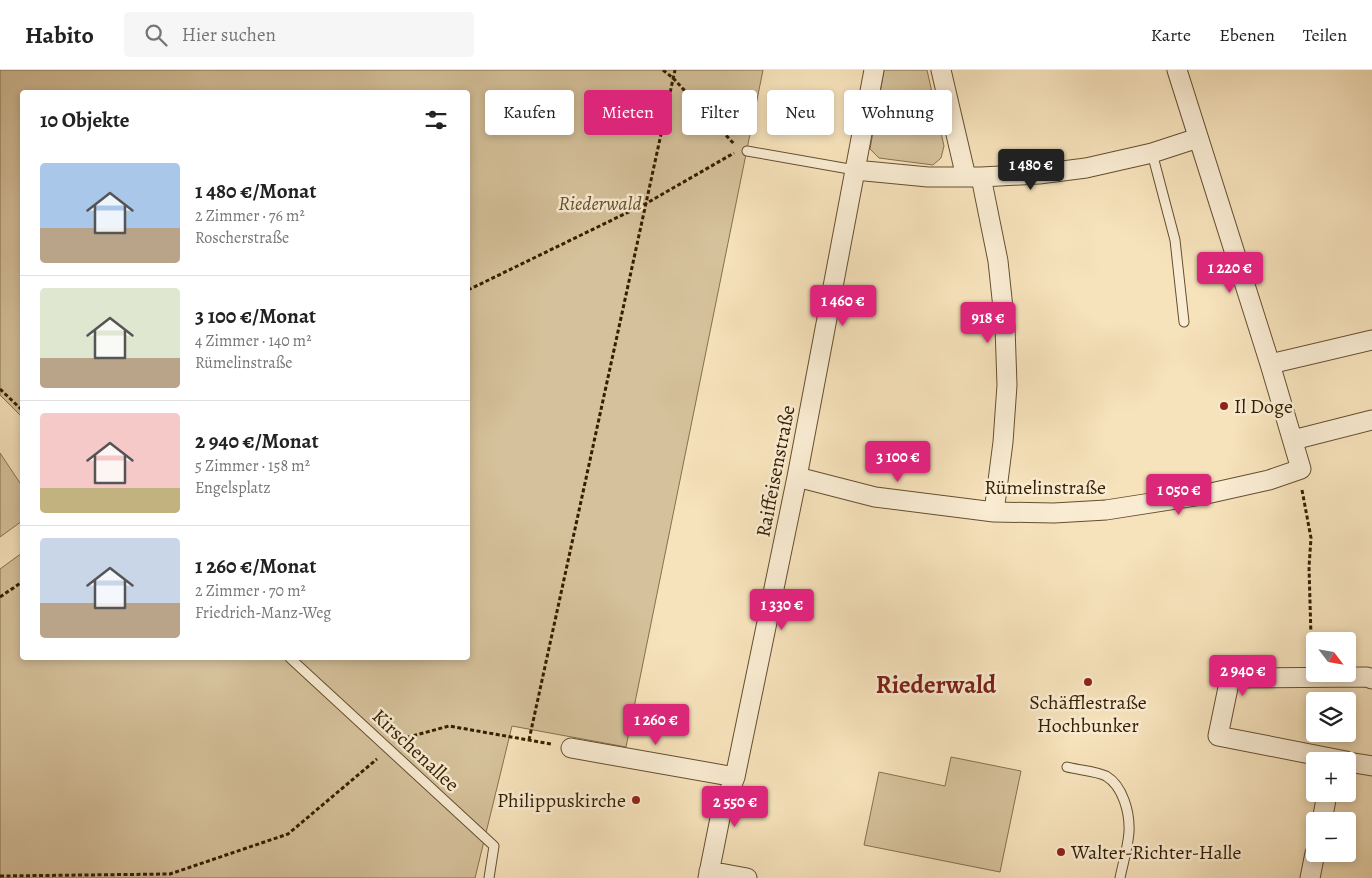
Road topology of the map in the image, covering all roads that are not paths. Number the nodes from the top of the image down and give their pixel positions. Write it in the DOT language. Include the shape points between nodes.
graph roads {
  1 [pos="874,70"];
  2 [pos="941,70"];
  3 [pos="1177,70"];
  4 [pos="1198,138"];
  5 [pos="747,151"];
  6 [pos="1152,152"];
  7 [pos="855,170"];
  8 [pos="974,177"];
  9 [pos="1184,322"];
  10 [pos="1372,340"];
  11 [pos="1270,364"];
  12 [pos="1372,420"];
  13 [pos="1293,440"];
  14 [pos="797,477"];
  15 [pos="994,512"];
  16 [pos="292,660"];
  17 [pos="1372,679"];
  18 [pos="571,748"];
  19 [pos="1306,754"];
  20 [pos="1356,763"];
  21 [pos="1372,766"];
  22 [pos="1067,767"];
  23 [pos="735,777"];
  24 [pos="1313,862"];
  25 [pos="709,874"];
  26 [pos="489,878"];
  27 [pos="747,878"];
  28 [pos="1120,878"];
  29 [pos="1310,878"];
  1 -- 7 [label="street, Raiffeisenstraße"];
  2 -- 8 [label="street"];
  3 -- 4 [label="street"];
  4 -- 6 [label="street"];
  4 -- 11 [label="street"];
  5 -- 7 [label="lane"];
  6 -- 8 [label="street" via="1086,168"];
  6 -- 9 [label="lane" via="1175,240"];
  7 -- 8 [label="street"];
  7 -- 14 [label="street, Raiffeisenstraße"];
  8 -- 15 [label="street" via="998,260 1005,327 1006,394"];
  10 -- 11 [label="street"];
  11 -- 13 [label="street"];
  12 -- 13 [label="street"];
  13 -- 15 [label="street, Rümelinstraße" via="1300,469 1202,496 1106,510"];
  14 -- 15 [label="street, Rümelinstraße" via="875,497"];
  14 -- 23 [label="street, Raiffeisenstraße"];
  16 -- 26 [label="lane, Kirschenallee" via="494,846"];
  17 -- 19 [label="street" via="1230,678 1218,736"];
  18 -- 23 [label="street"];
  20 -- 21 [label="street"];
  22 -- 28 [label="lane" via="1104,775 1121,795 1128,814 1129,832"];
  23 -- 25 [label="street, Raiffeisenstraße" via="721,813"];
  24 -- 29 [label="street"];
  25 -- 27 [label="street"];
}
